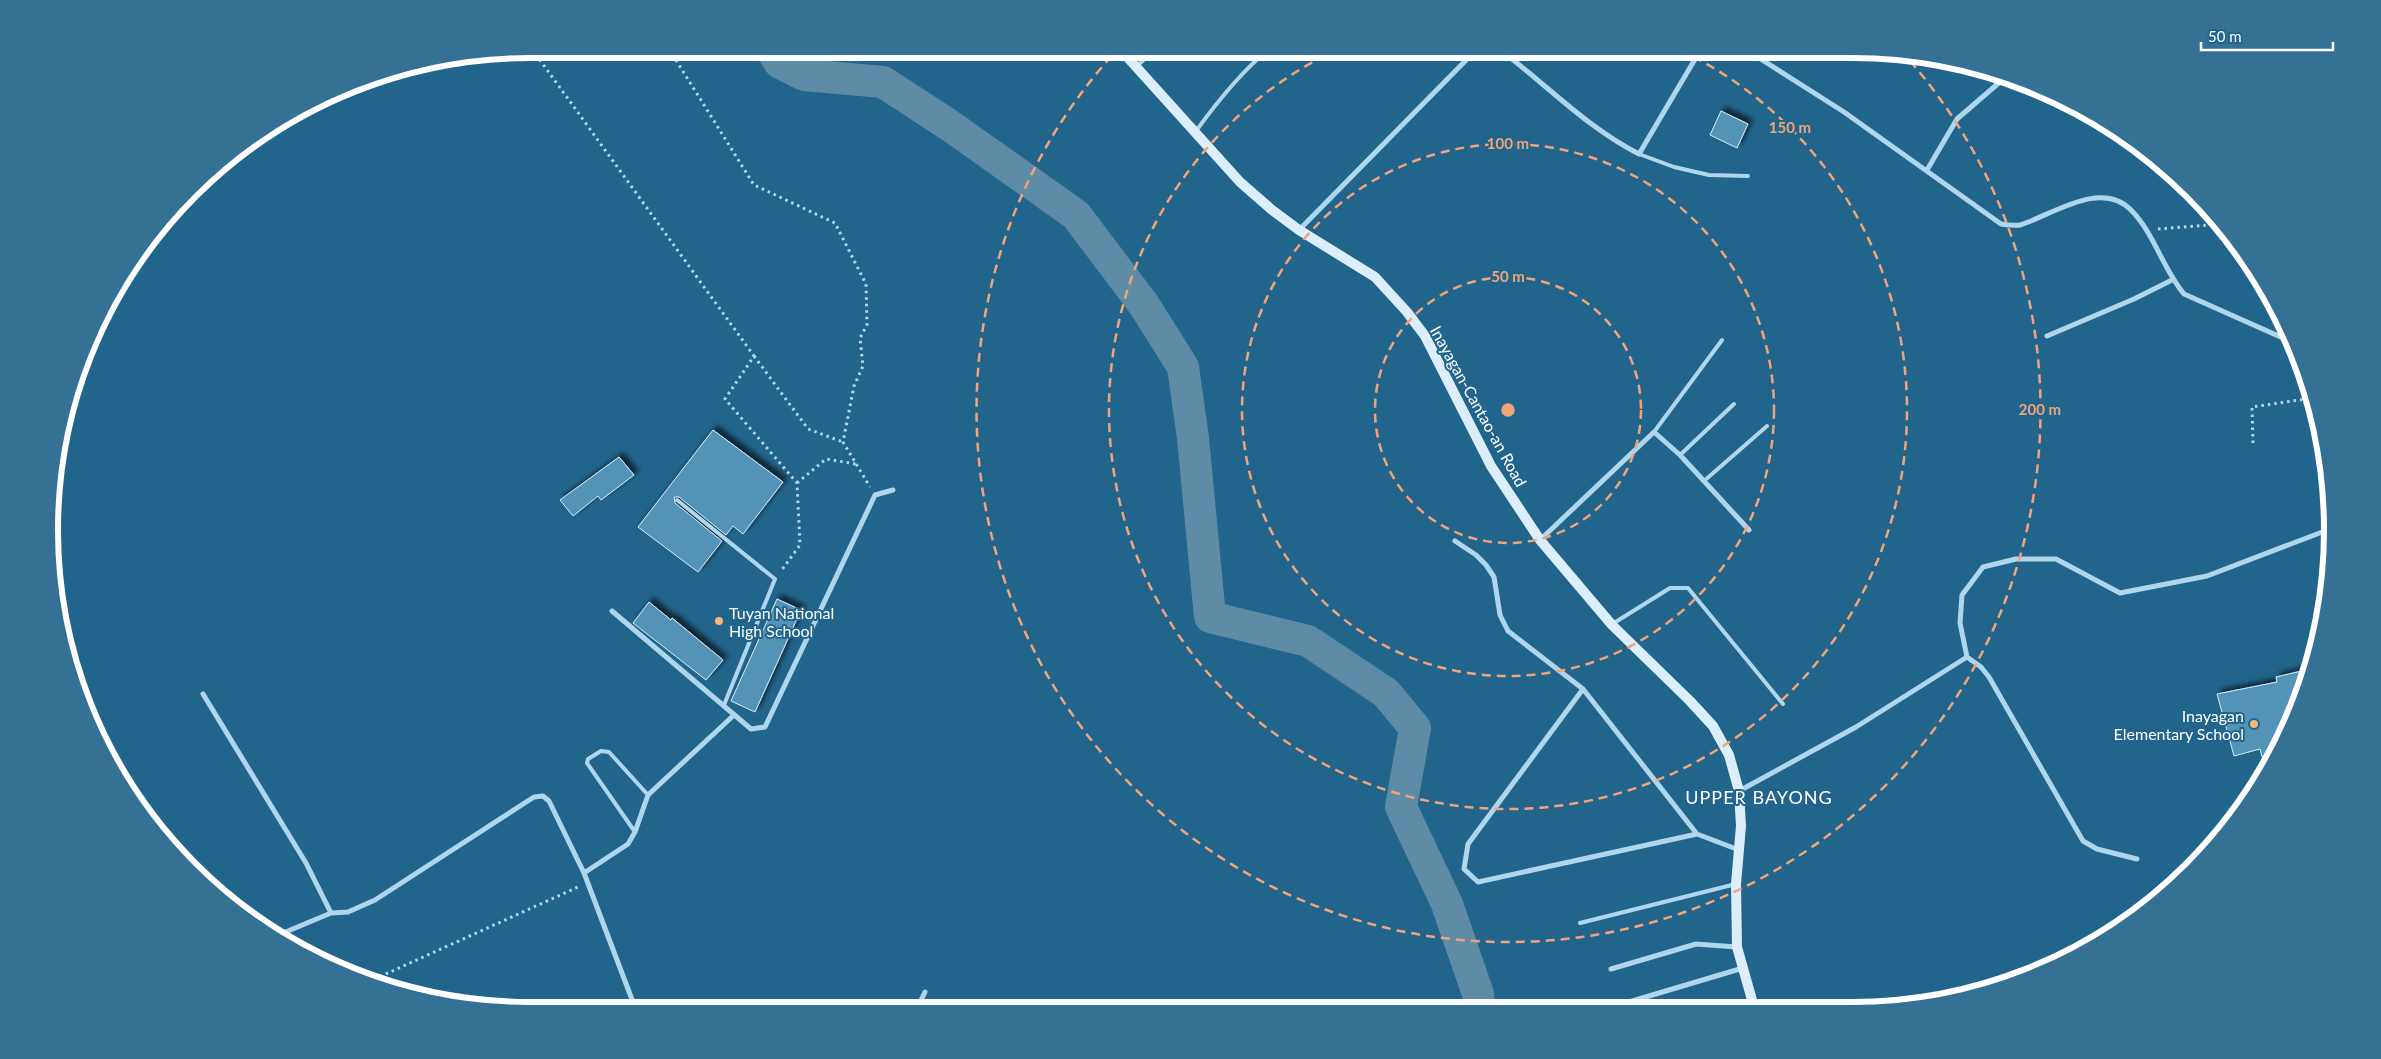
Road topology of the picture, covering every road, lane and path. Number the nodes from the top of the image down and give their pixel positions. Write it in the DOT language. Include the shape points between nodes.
graph roads {
  1 [pos="539,58"];
  2 [pos="674,58"];
  3 [pos="1128,58"];
  4 [pos="1146,58"];
  5 [pos="1258,58"];
  6 [pos="1468,58"];
  7 [pos="1510,58"];
  8 [pos="1695,58"];
  9 [pos="1759,58"];
  10 [pos="1136,67"];
  11 [pos="2000,82"];
  12 [pos="1195,132"];
  13 [pos="1639,154"];
  14 [pos="1927,170"];
  15 [pos="1748,176"];
  16 [pos="2212,225"];
  17 [pos="1299,230"];
  18 [pos="2145,230"];
  19 [pos="2172,280"];
  20 [pos="2047,336"];
  21 [pos="2283,338"];
  22 [pos="1722,340"];
  23 [pos="754,356"];
  24 [pos="2305,399"];
  25 [pos="1734,404"];
  26 [pos="1767,426"];
  27 [pos="1654,432"];
  28 [pos="842,442"];
  29 [pos="2253,443"];
  30 [pos="1680,455"];
  31 [pos="857,464"];
  32 [pos="1704,481"];
  33 [pos="797,483"];
  34 [pos="893,490"];
  35 [pos="875,495"];
  36 [pos="676,500"];
  37 [pos="1749,530"];
  38 [pos="2323,532"];
  39 [pos="1540,540"];
  40 [pos="1455,541"];
  41 [pos="774,579"];
  42 [pos="612,611"];
  43 [pos="1612,625"];
  44 [pos="1967,657"];
  45 [pos="1584,689"];
  46 [pos="203,694"];
  47 [pos="1783,704"];
  48 [pos="724,705"];
  49 [pos="734,715"];
  50 [pos="1739,791"];
  51 [pos="648,795"];
  52 [pos="635,832"];
  53 [pos="1697,834"];
  54 [pos="1740,850"];
  55 [pos="2137,859"];
  56 [pos="584,873"];
  57 [pos="588,882"];
  58 [pos="1736,884"];
  59 [pos="331,913"];
  60 [pos="1580,923"];
  61 [pos="284,933"];
  62 [pos="1737,947"];
  63 [pos="1743,968"];
  64 [pos="1611,969"];
  65 [pos="380,977"];
  66 [pos="925,992"];
  67 [pos="633,1002"];
  68 [pos="920,1002"];
  69 [pos="1629,1002"];
  70 [pos="1753,1002"];
  1 -- 23 [label="path"];
  2 -- 28 [label="path" via="754,185 835,223 866,284 867,325 860,338 863,366 854,386"];
  3 -- 10 [label="street, Inayagan-Cantao-an Road"];
  4 -- 10 [label="lane"];
  5 -- 12 [label="lane"];
  6 -- 17 [label="street"];
  7 -- 13 [label="street" via="1622,146"];
  8 -- 13 [label="street"];
  9 -- 14 [label="street"];
  10 -- 12 [label="street, Inayagan-Cantao-an Road"];
  11 -- 14 [label="street" via="1957,118"];
  12 -- 17 [label="street, Inayagan-Cantao-an Road" via="1240,182"];
  13 -- 15 [label="lane" via="1674,168 1709,175"];
  14 -- 18 [label="street" via="2001,224 2018,226 2089,199 2101,198 2118,201 2131,210"];
  16 -- 18 [label="path"];
  17 -- 39 [label="street, Inayagan-Cantao-an Road" via="1375,277 1407,312 1425,336 1491,466"];
  18 -- 19 [label="street"];
  19 -- 20 [label="street"];
  19 -- 21 [label="street" via="2184,294"];
  22 -- 27 [label="lane"];
  23 -- 28 [label="path" via="808,430"];
  23 -- 33 [label="path" via="726,399"];
  24 -- 29 [label="path" via="2252,406"];
  25 -- 30 [label="lane"];
  26 -- 32 [label="lane"];
  27 -- 30 [label="street"];
  27 -- 39 [label="street"];
  28 -- 31 [label="path"];
  30 -- 32 [label="street"];
  31 -- 33 [label="path" via="826,459"];
  31 -- 35 [label="path"];
  32 -- 37 [label="street"];
  33 -- 41 [label="path" via="800,545"];
  34 -- 35 [label="street"];
  35 -- 49 [label="street" via="765,727 751,729"];
  36 -- 41 [label="lane"];
  38 -- 44 [label="street" via="2207,576 2120,593 2056,559 2016,559 1983,567 1962,596 1960,623"];
  39 -- 43 [label="street, Inayagan-Cantao-an Road"];
  40 -- 45 [label="street" via="1476,555 1494,577 1500,615 1508,631"];
  41 -- 48 [label="lane"];
  42 -- 48 [label="street"];
  43 -- 47 [label="lane" via="1670,588 1688,588"];
  43 -- 50 [label="street, Inayagan-Cantao-an Road" via="1713,726 1729,756"];
  44 -- 50 [label="street" via="1856,727"];
  44 -- 55 [label="street" via="1989,677 2083,841 2096,849"];
  45 -- 53 [label="street"];
  45 -- 53 [label="street" via="1468,844 1464,869 1478,882"];
  46 -- 59 [label="street" via="306,863"];
  48 -- 49 [label="street"];
  49 -- 51 [label="street"];
  50 -- 54 [label="street, Inayagan-Cantao-an Road"];
  51 -- 52 [label="street"];
  51 -- 52 [label="lane" via="609,752 601,750 588,760"];
  52 -- 56 [label="street" via="628,844"];
  53 -- 54 [label="street"];
  54 -- 58 [label="street, Inayagan-Cantao-an Road"];
  56 -- 57 [label="street"];
  56 -- 59 [label="street" via="549,801 543,796 534,797 375,900 348,912"];
  57 -- 65 [label="path"];
  57 -- 67 [label="street"];
  58 -- 60 [label="lane"];
  58 -- 62 [label="street, Inayagan-Cantao-an Road"];
  59 -- 61 [label="street"];
  62 -- 63 [label="street, Inayagan-Cantao-an Road"];
  62 -- 64 [label="street" via="1696,944"];
  63 -- 69 [label="street"];
  63 -- 70 [label="street, Inayagan-Cantao-an Road"];
  66 -- 68 [label="street"];
}
